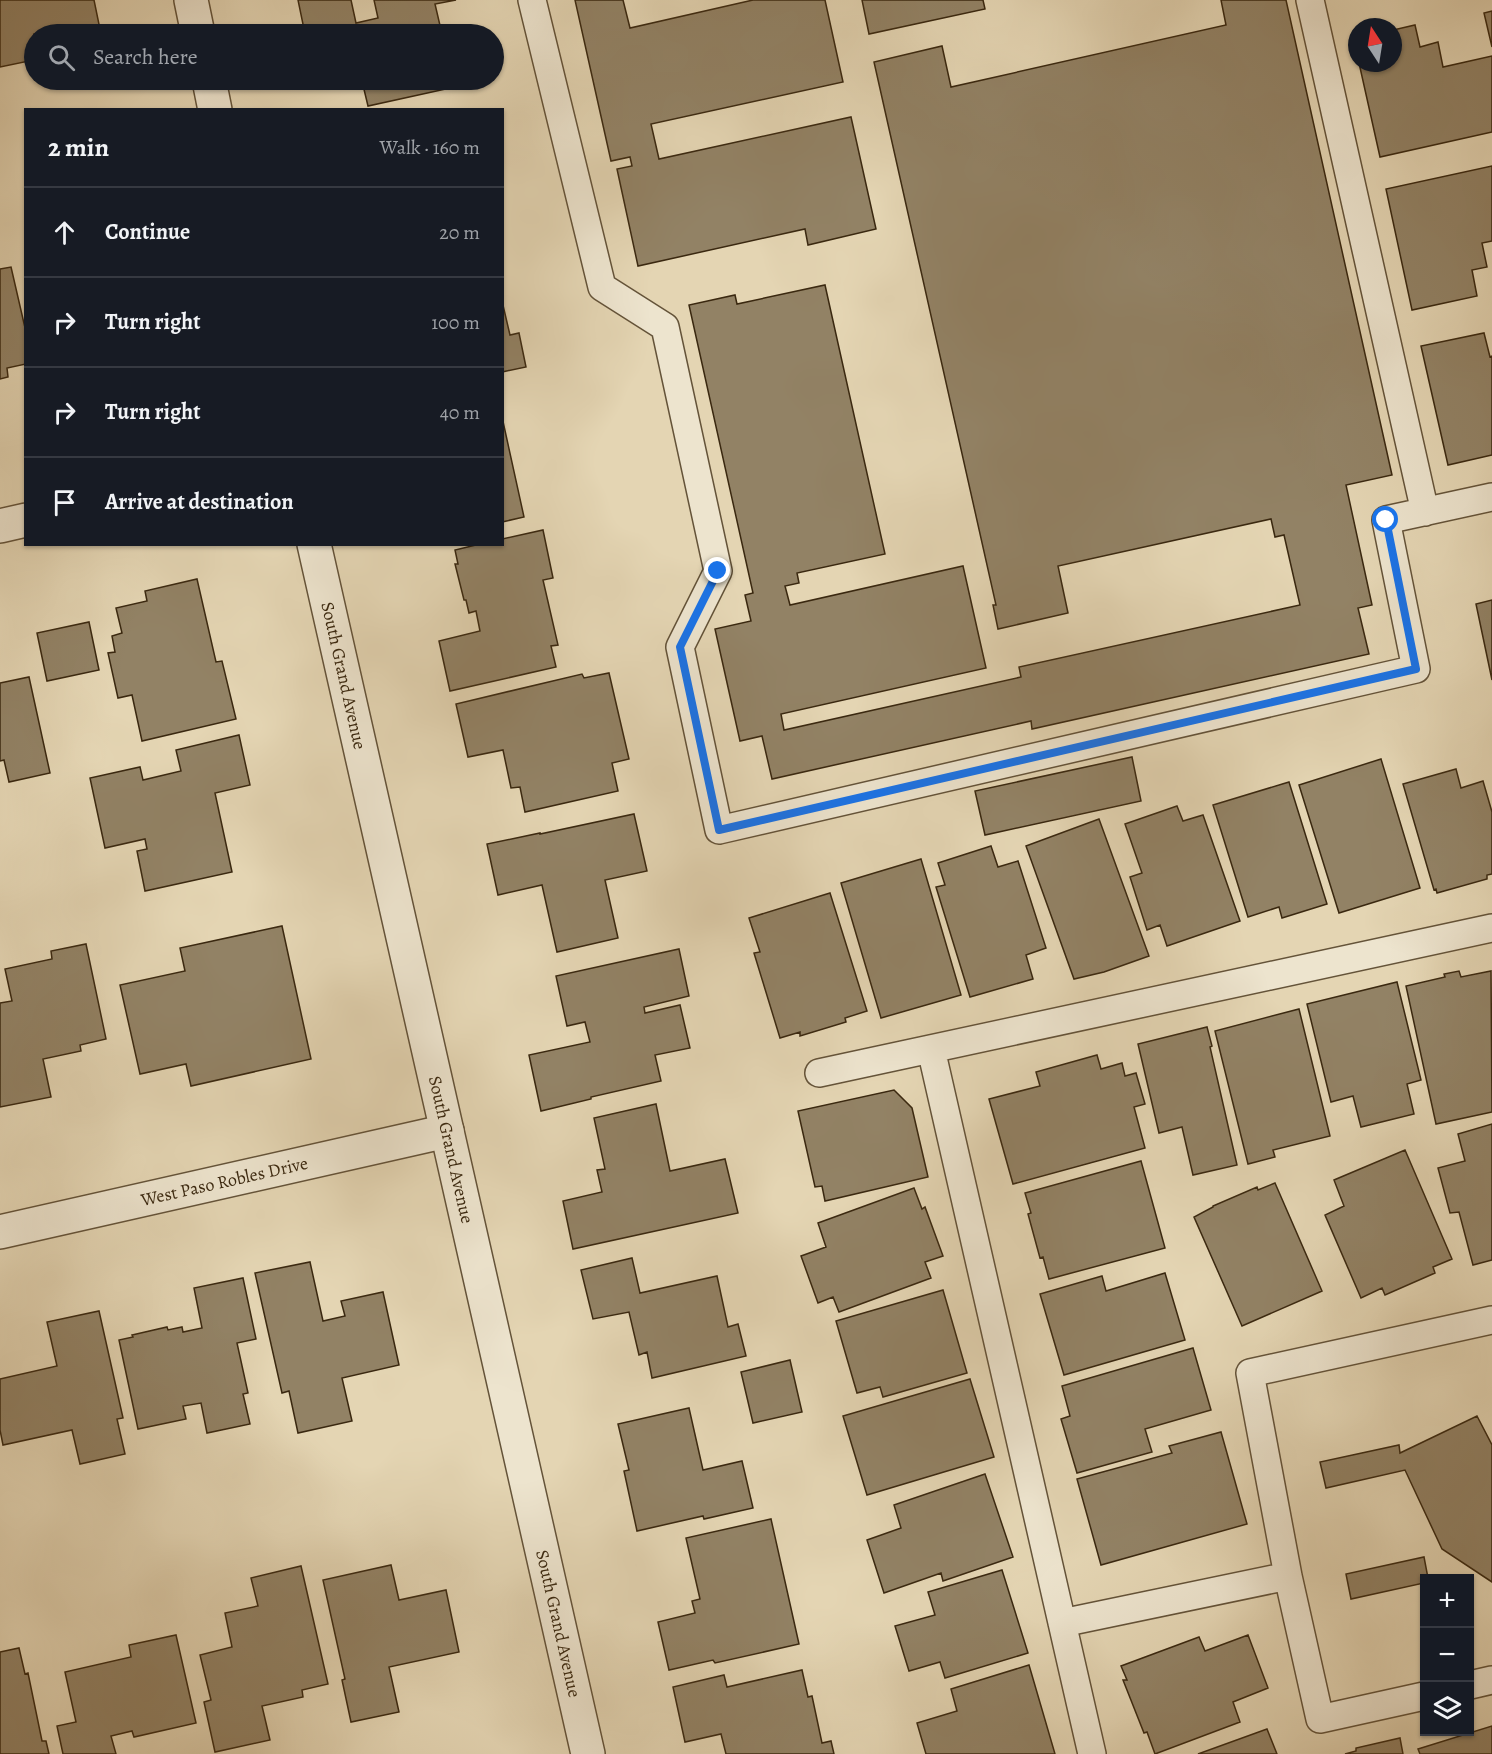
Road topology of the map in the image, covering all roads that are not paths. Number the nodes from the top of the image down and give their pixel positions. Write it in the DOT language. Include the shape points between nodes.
graph roads {
  1 [pos="191,0"];
  2 [pos="532,0"];
  3 [pos="1310,0"];
  4 [pos="196,24"];
  5 [pos="211,90"];
  6 [pos="216,108"];
  7 [pos="1492,497"];
  8 [pos="1425,512"];
  9 [pos="24,520"];
  10 [pos="0,526"];
  11 [pos="314,546"];
  12 [pos="1492,928"];
  13 [pos="931,1049"];
  14 [pos="819,1073"];
  15 [pos="447,1131"];
  16 [pos="0,1232"];
  17 [pos="1492,1320"];
  18 [pos="1288,1576"];
  19 [pos="1062,1623"];
  20 [pos="1492,1680"];
  21 [pos="1474,1684"];
  22 [pos="1420,1697"];
  23 [pos="588,1754"];
  24 [pos="1092,1754"];
  1 -- 4 [label="street"];
  2 -- 8 [label="lane" via="602,287 665,327 718,571 680,647 719,830 1416,669 1386,520"];
  3 -- 8 [label="lane"];
  5 -- 6 [label="street"];
  7 -- 8 [label="lane"];
  9 -- 10 [label="street"];
  11 -- 15 [label="street, South Grand Avenue"];
  12 -- 13 [label="lane"];
  13 -- 14 [label="lane"];
  13 -- 19 [label="lane"];
  15 -- 16 [label="street, West Paso Robles Drive"];
  15 -- 23 [label="street, South Grand Avenue"];
  17 -- 18 [label="lane" via="1250,1373"];
  18 -- 19 [label="lane"];
  18 -- 22 [label="lane" via="1320,1719"];
  19 -- 24 [label="lane"];
  20 -- 21 [label="lane"];
}
